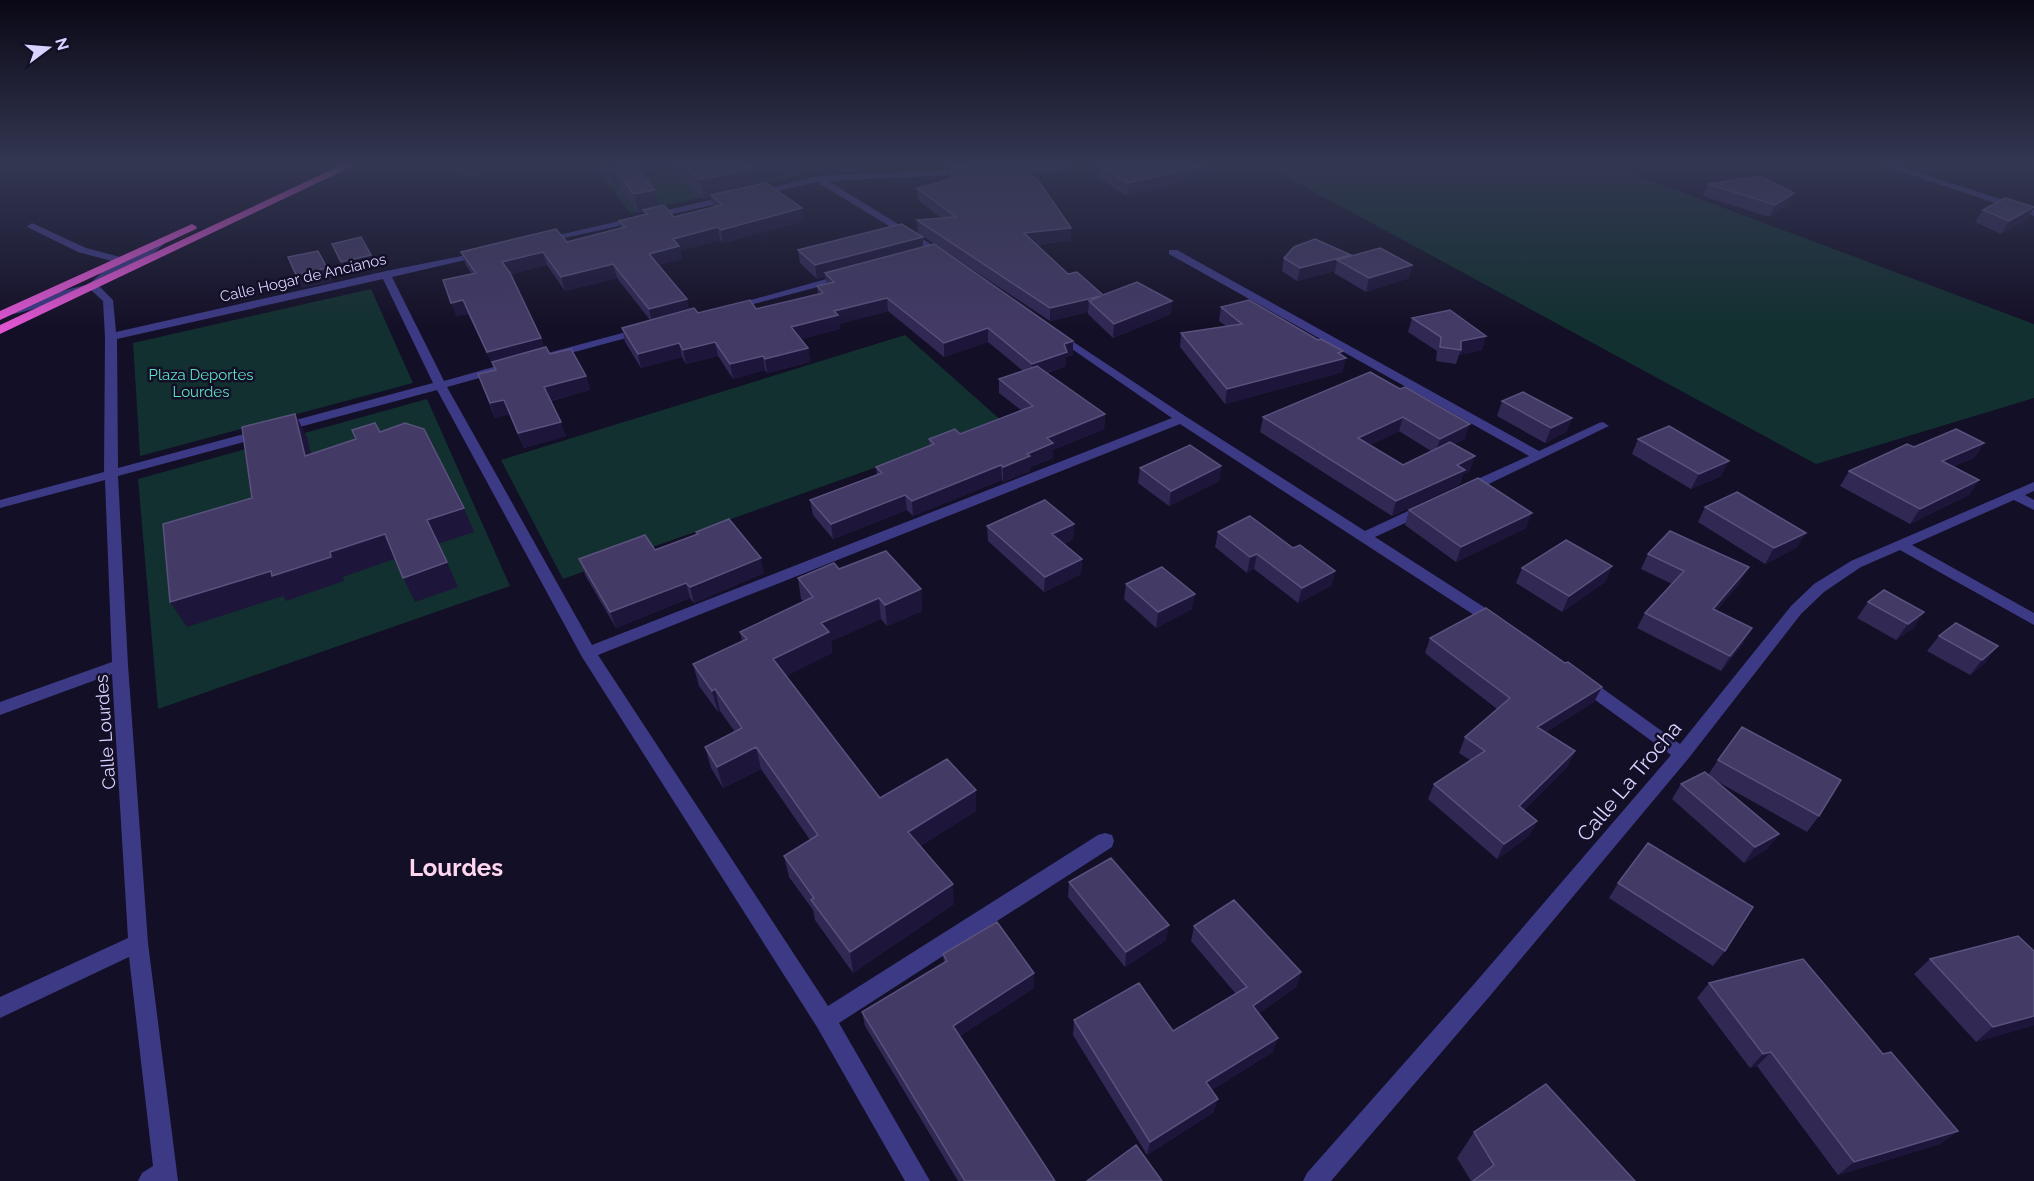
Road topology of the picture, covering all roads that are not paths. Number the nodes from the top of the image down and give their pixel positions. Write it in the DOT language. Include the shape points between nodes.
graph roads {
  1 [pos="211,218"];
  2 [pos="237,218"];
  3 [pos="642,218"];
  4 [pos="878,218"];
  5 [pos="32,226"];
  6 [pos="164,240"];
  7 [pos="526,244"];
  8 [pos="491,251"];
  9 [pos="1173,252"];
  10 [pos="120,260"];
  11 [pos="956,265"];
  12 [pos="856,273"];
  13 [pos="386,274"];
  14 [pos="93,286"];
  15 [pos="717,311"];
  16 [pos="4,314"];
  17 [pos="1044,325"];
  18 [pos="648,329"];
  19 [pos="0,330"];
  20 [pos="111,337"];
  21 [pos="544,357"];
  22 [pos="510,367"];
  23 [pos="440,385"];
  24 [pos="1181,419"];
  25 [pos="1603,426"];
  26 [pos="1539,456"];
  27 [pos="111,475"];
  28 [pos="2034,486"];
  29 [pos="1456,494"];
  30 [pos="2014,494"];
  31 [pos="0,504"];
  32 [pos="1436,504"];
  33 [pos="2034,506"];
  34 [pos="1363,537"];
  35 [pos="1899,544"];
  36 [pos="2034,620"];
  37 [pos="1512,633"];
  38 [pos="588,653"];
  39 [pos="120,665"];
  40 [pos="1570,672"];
  41 [pos="0,708"];
  42 [pos="1682,754"];
  43 [pos="1105,841"];
  44 [pos="138,943"];
  45 [pos="0,1008"];
  46 [pos="825,1020"];
  47 [pos="160,1178"];
  48 [pos="918,1181"];
  49 [pos="1315,1181"];
  1 -- 6 [label="highway"];
  2 -- 14 [label="highway"];
  3 -- 7 [label="street"];
  4 -- 11 [label="street"];
  5 -- 10 [label="street" via="82,250"];
  6 -- 10 [label="highway"];
  6 -- 14 [label="street" via="151,252 110,271"];
  8 -- 13 [label="street, Calle Hogar de Ancianos"];
  9 -- 26 [label="street"];
  10 -- 16 [label="highway"];
  12 -- 15 [label="street"];
  13 -- 20 [label="street, Calle Hogar de Ancianos"];
  13 -- 23 [label="street"];
  14 -- 16 [label="street"];
  14 -- 19 [label="highway"];
  14 -- 20 [label="street, Calle Lourdes" via="108,300"];
  17 -- 24 [label="street"];
  18 -- 21 [label="street"];
  20 -- 27 [label="street, Calle Lourdes"];
  22 -- 23 [label="street"];
  23 -- 27 [label="street"];
  23 -- 38 [label="street"];
  24 -- 34 [label="street"];
  24 -- 38 [label="street"];
  25 -- 26 [label="street"];
  26 -- 29 [label="street"];
  27 -- 31 [label="street"];
  27 -- 39 [label="street, Calle Lourdes"];
  28 -- 30 [label="street, Calle La Trocha"];
  30 -- 33 [label="street"];
  30 -- 35 [label="street, Calle La Trocha"];
  32 -- 34 [label="street"];
  34 -- 37 [label="street"];
  35 -- 36 [label="street"];
  35 -- 42 [label="street, Calle La Trocha" via="1839,573 1796,609"];
  38 -- 46 [label="street"];
  39 -- 41 [label="street"];
  39 -- 44 [label="street, Calle Lourdes"];
  40 -- 42 [label="street"];
  42 -- 49 [label="street, Calle La Trocha"];
  43 -- 46 [label="street"];
  44 -- 45 [label="street"];
  44 -- 47 [label="street, Calle Lourdes"];
  46 -- 48 [label="street"];
}
